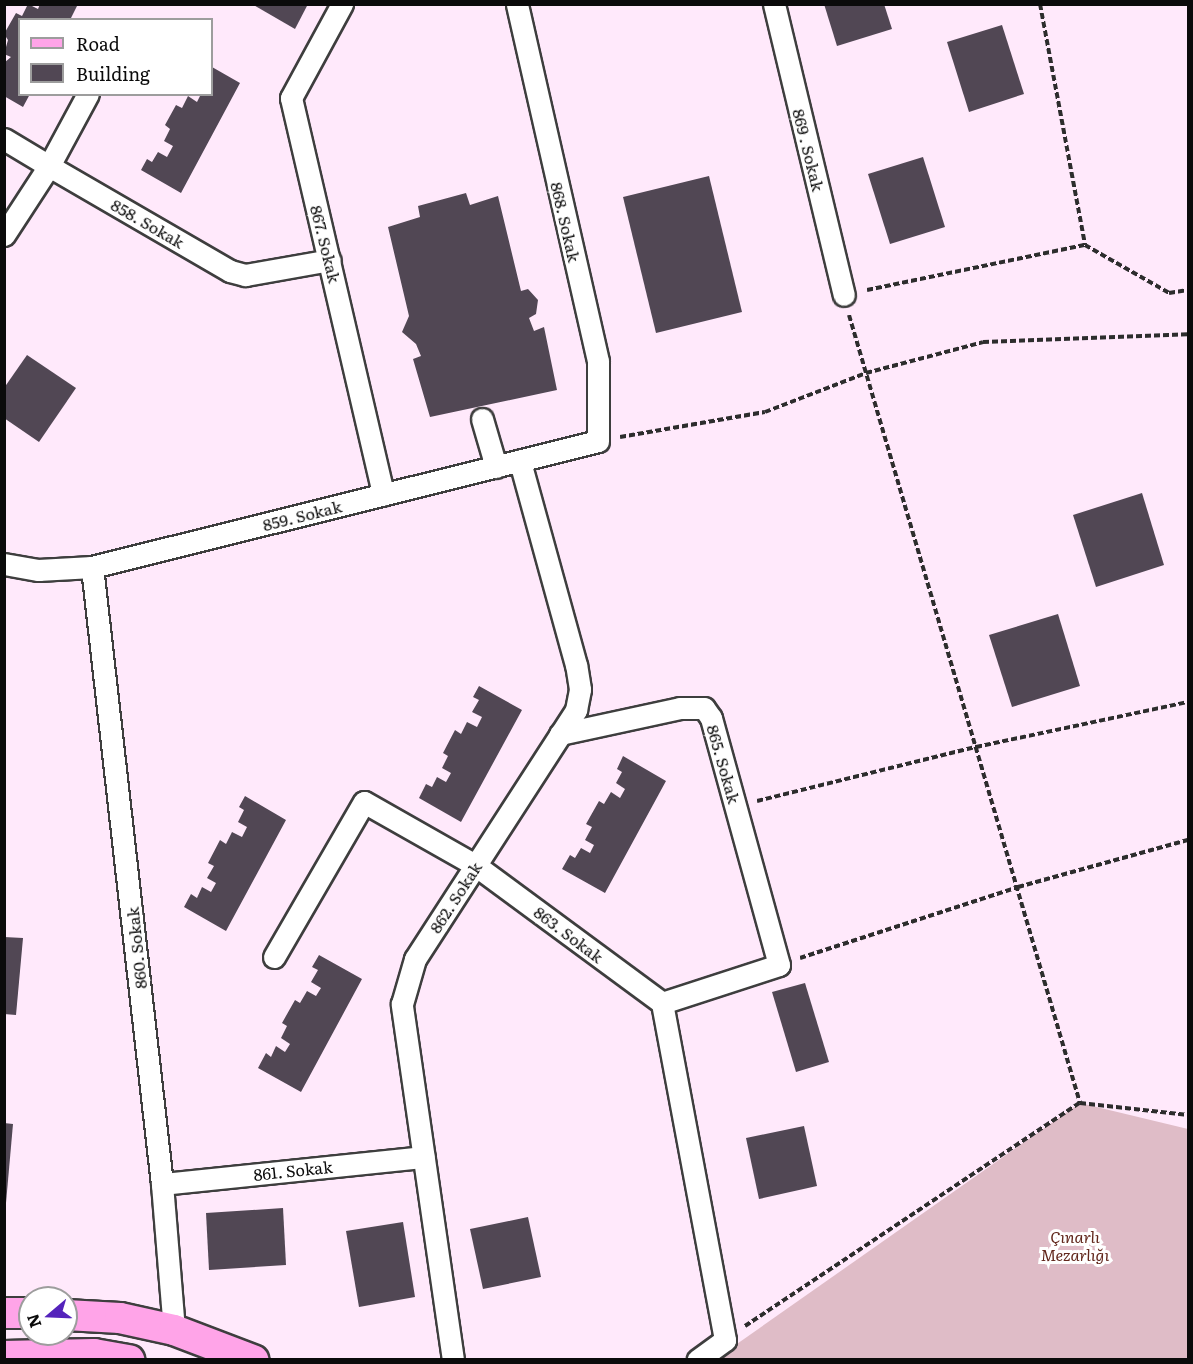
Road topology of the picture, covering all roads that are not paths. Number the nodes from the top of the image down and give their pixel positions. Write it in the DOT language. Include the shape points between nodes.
graph roads {
  1 [pos="342,4"];
  2 [pos="517,4"];
  3 [pos="774,4"];
  4 [pos="87,96"];
  5 [pos="4,139"];
  6 [pos="49,166"];
  7 [pos="4,235"];
  8 [pos="330,260"];
  9 [pos="844,295"];
  10 [pos="482,419"];
  11 [pos="598,441"];
  12 [pos="520,461"];
  13 [pos="496,467"];
  14 [pos="383,494"];
  15 [pos="4,564"];
  16 [pos="92,567"];
  17 [pos="560,734"];
  18 [pos="476,864"];
  19 [pos="274,957"];
  20 [pos="662,1004"];
  21 [pos="424,1157"];
  22 [pos="162,1184"];
  23 [pos="78,1316"];
  24 [pos="174,1330"];
  25 [pos="4,1356"];
  26 [pos="129,1359"];
  27 [pos="252,1359"];
  28 [pos="453,1359"];
  29 [pos="697,1359"];
  1 -- 8 [label="street, 867. Sokak" via="291,98"];
  2 -- 11 [label="street, 868. Sokak" via="598,361"];
  3 -- 9 [label="street, 869 . Sokak"];
  4 -- 6 [label="street"];
  5 -- 6 [label="street, 858. Sokak"];
  6 -- 7 [label="street"];
  6 -- 8 [label="street, 858. Sokak" via="230,271 245,275"];
  8 -- 14 [label="street, 867. Sokak"];
  10 -- 13 [label="street"];
  11 -- 12 [label="street, 859. Sokak"];
  12 -- 13 [label="street, 859. Sokak"];
  12 -- 17 [label="street, 862. Sokak" via="578,673 576,710"];
  13 -- 14 [label="street, 859. Sokak"];
  14 -- 16 [label="street, 859. Sokak"];
  15 -- 16 [label="street, 859. Sokak" via="38,570"];
  16 -- 22 [label="street, 860. Sokak"];
  17 -- 18 [label="street, 862. Sokak"];
  17 -- 20 [label="street, 865. Sokak" via="680,708 704,708 717,734 779,964"];
  18 -- 19 [label="street, 863. Sokak" via="364,802"];
  18 -- 20 [label="street, 863. Sokak"];
  18 -- 21 [label="street, 862. Sokak" via="415,959 402,1004"];
  20 -- 29 [label="street" via="725,1340"];
  21 -- 22 [label="street, 861. Sokak"];
  21 -- 28 [label="street, 862. Sokak"];
  22 -- 24 [label="street, 860. Sokak"];
  23 -- 24 [label="street" via="120,1318"];
  24 -- 27 [label="street"];
  25 -- 26 [label="street" via="94,1354"];
}
